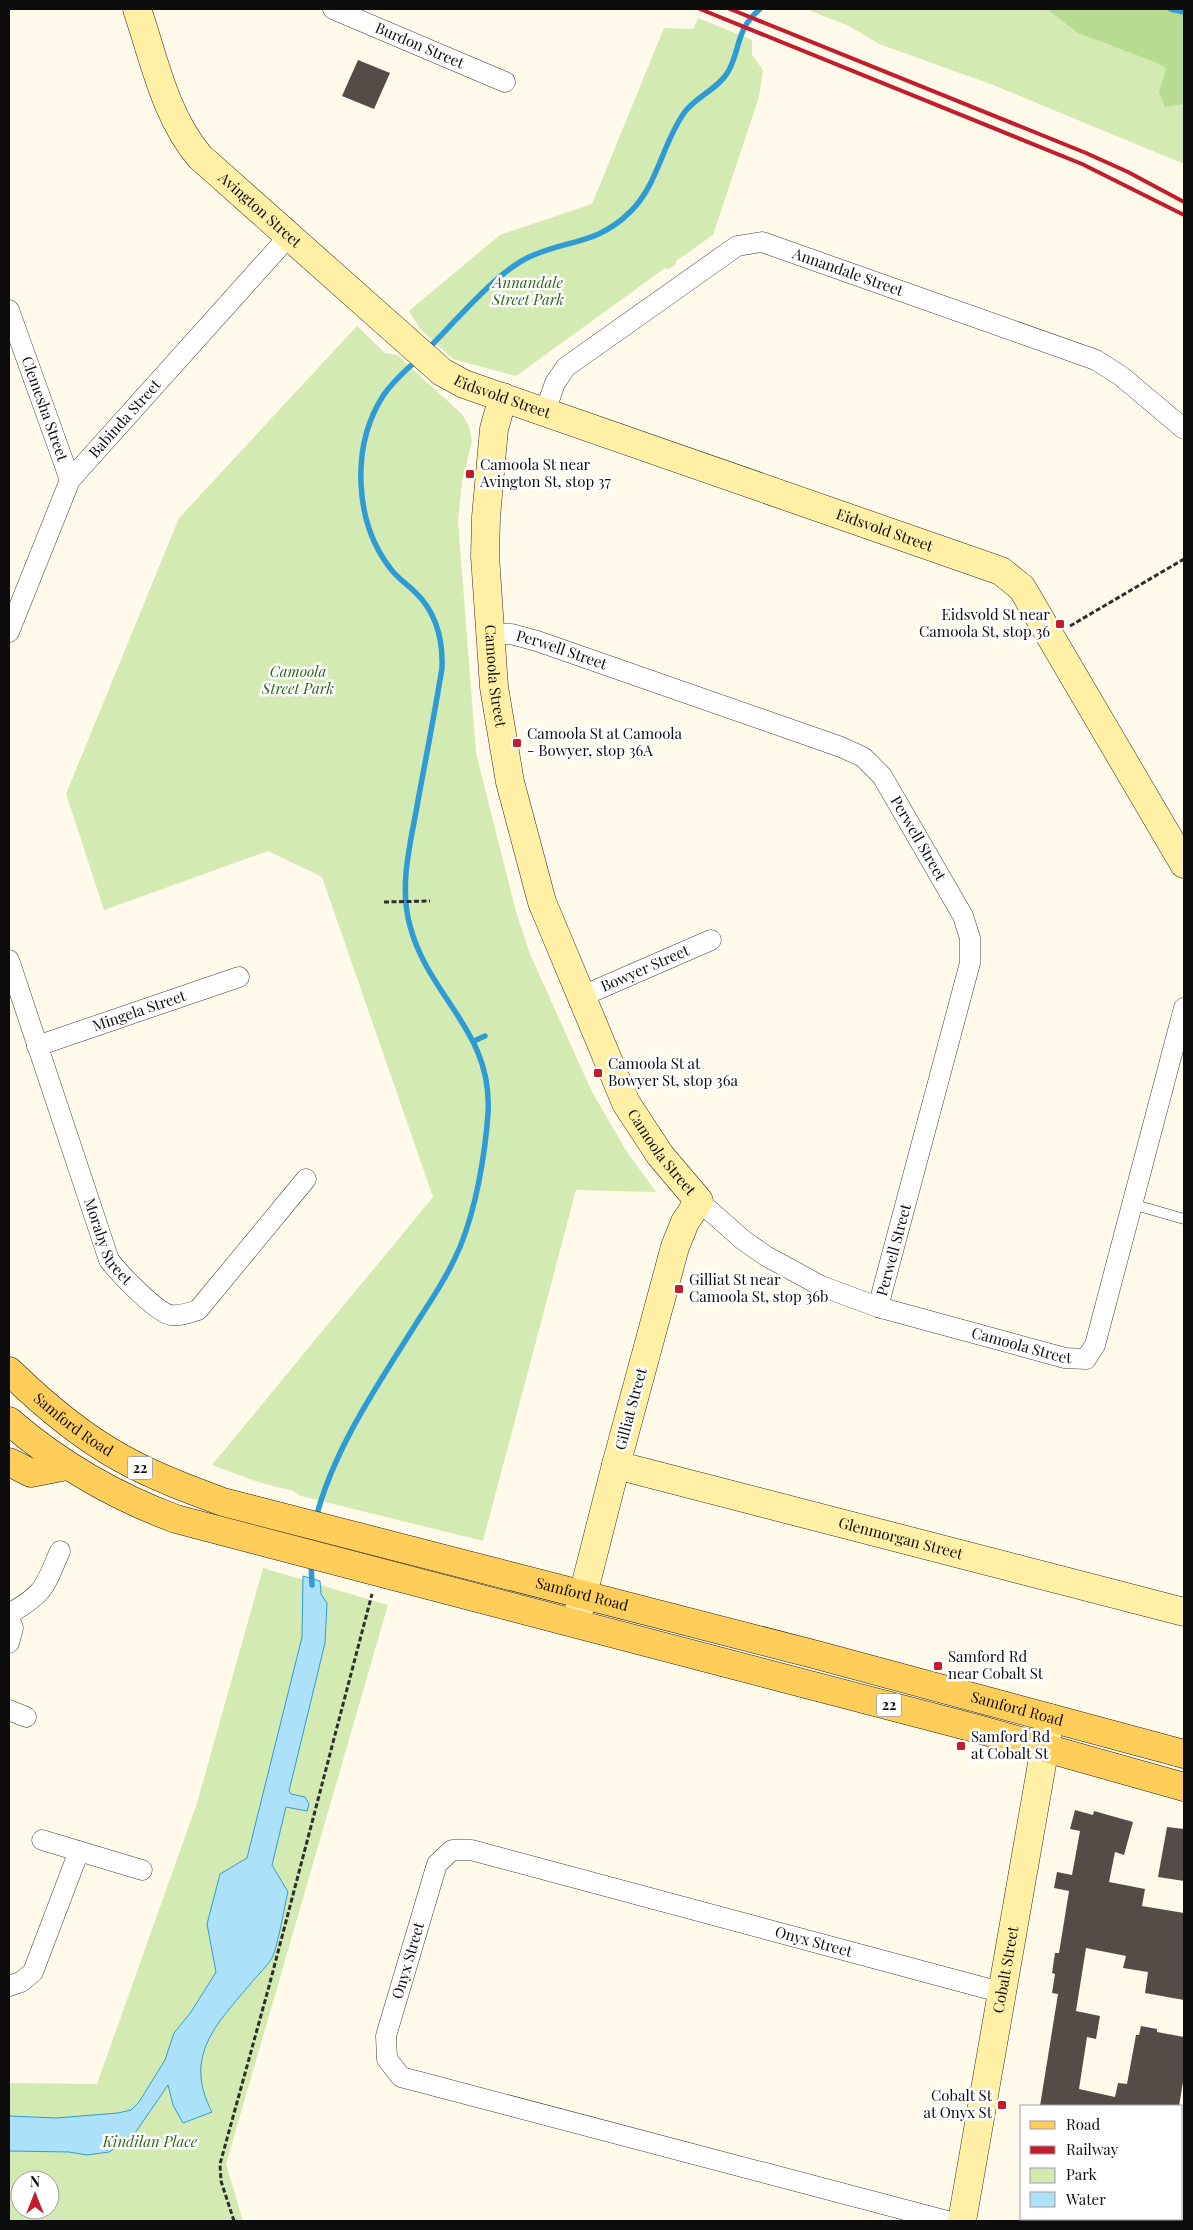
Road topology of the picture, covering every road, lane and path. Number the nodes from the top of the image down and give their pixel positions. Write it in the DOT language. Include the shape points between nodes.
graph roads {
  1 [pos="333,9"];
  2 [pos="141,10"];
  3 [pos="506,82"];
  4 [pos="289,236"];
  5 [pos="9,310"];
  6 [pos="442,372"];
  7 [pos="503,397"];
  8 [pos="545,412"];
  9 [pos="1184,429"];
  10 [pos="70,480"];
  11 [pos="1184,559"];
  12 [pos="9,632"];
  13 [pos="489,634"];
  14 [pos="1050,638"];
  15 [pos="1184,864"];
  16 [pos="430,901"];
  17 [pos="384,902"];
  18 [pos="711,940"];
  19 [pos="9,960"];
  20 [pos="239,977"];
  21 [pos="580,997"];
  22 [pos="1184,1008"];
  23 [pos="37,1046"];
  24 [pos="306,1179"];
  25 [pos="699,1201"];
  26 [pos="1132,1204"];
  27 [pos="1184,1219"];
  28 [pos="878,1307"];
  29 [pos="9,1371"];
  30 [pos="9,1421"];
  31 [pos="9,1462"];
  32 [pos="616,1465"];
  33 [pos="67,1466"];
  34 [pos="60,1551"];
  35 [pos="372,1594"];
  36 [pos="583,1594"];
  37 [pos="1184,1612"];
  38 [pos="9,1614"];
  39 [pos="9,1618"];
  40 [pos="576,1622"];
  41 [pos="9,1643"];
  42 [pos="1050,1718"];
  43 [pos="1044,1748"];
  44 [pos="1184,1754"];
  45 [pos="1184,1787"];
  46 [pos="42,1840"];
  47 [pos="79,1851"];
  48 [pos="142,1870"];
  49 [pos="9,1986"];
  50 [pos="1000,1992"];
  51 [pos="234,2221"];
  52 [pos="947,2221"];
  53 [pos="962,2221"];
  1 -- 3 [label="street, Burdon Street"];
  2 -- 4 [label="street, Avington Street" via="174,117 183,134 200,157"];
  4 -- 6 [label="street, Avington Street"];
  4 -- 10 [label="street, Babinda Street"];
  5 -- 10 [label="street, Clemesha Street"];
  6 -- 7 [label="street, Eidsvold Street" via="464,384"];
  7 -- 8 [label="street, Eidsvold Street"];
  7 -- 13 [label="street, Camoola Street" via="494,429 486,517"];
  8 -- 9 [label="street, Annandale Street" via="555,383 566,367 736,246 762,242 1096,360 1121,376"];
  8 -- 14 [label="street, Eidsvold Street" via="1001,571 1022,588"];
  10 -- 12 [label="street, Babinda Street"];
  11 -- 14 [label="path"];
  13 -- 21 [label="street, Camoola Street" via="502,740 530,863"];
  13 -- 28 [label="street, Perwell Street" via="511,634 537,641 863,757 882,776 963,916 970,938 970,963"];
  14 -- 15 [label="street, Eidsvold Street"];
  16 -- 17 [label="path"];
  18 -- 21 [label="street, Bowyer Street"];
  19 -- 23 [label="street, Moraby Street"];
  20 -- 23 [label="street, Mingela Street"];
  21 -- 25 [label="street, Camoola Street" via="626,1103 660,1155"];
  22 -- 26 [label="street, Camoola Street"];
  23 -- 24 [label="street, Moraby Street" via="109,1260 126,1282 169,1315 185,1315 198,1310"];
  25 -- 28 [label="street, Camoola Street" via="742,1240 780,1264 821,1286"];
  25 -- 32 [label="street, Gilliat Street" via="679,1234"];
  26 -- 27 [label="lane"];
  26 -- 28 [label="street, Camoola Street" via="1095,1345 1086,1359 1065,1358"];
  29 -- 36 [label="main road, Samford Road / 22" via="54,1412 120,1458 169,1482 222,1502 294,1522"];
  30 -- 33 [label="main road, Samford Road / 22"];
  31 -- 33 [label="main road" via="31,1473"];
  32 -- 36 [label="street, Gilliat Street"];
  32 -- 37 [label="street, Glenmorgan Street"];
  33 -- 40 [label="main road, Samford Road / 22" via="140,1506 223,1533"];
  34 -- 38 [label="street" via="43,1589 34,1599"];
  35 -- 51 [label="path" via="220,2164 221,2182"];
  36 -- 40 [label="street, Gilliat Street"];
  36 -- 42 [label="main road, Samford Road / 22"];
  39 -- 41 [label="street" via="12,1628"];
  40 -- 43 [label="main road, Samford Road / 22"];
  42 -- 43 [label="street, Cobalt Street"];
  42 -- 44 [label="main road, Samford Road / 22"];
  43 -- 45 [label="main road, Samford Road / 22"];
  43 -- 50 [label="street, Cobalt Street"];
  46 -- 47 [label="street"];
  47 -- 48 [label="street"];
  47 -- 49 [label="street" via="33,1972 21,1982"];
  50 -- 52 [label="street, Onyx Street" via="471,1850 452,1850 437,1864 386,2036 387,2059 401,2077"];
  50 -- 53 [label="street, Cobalt Street"];
}
